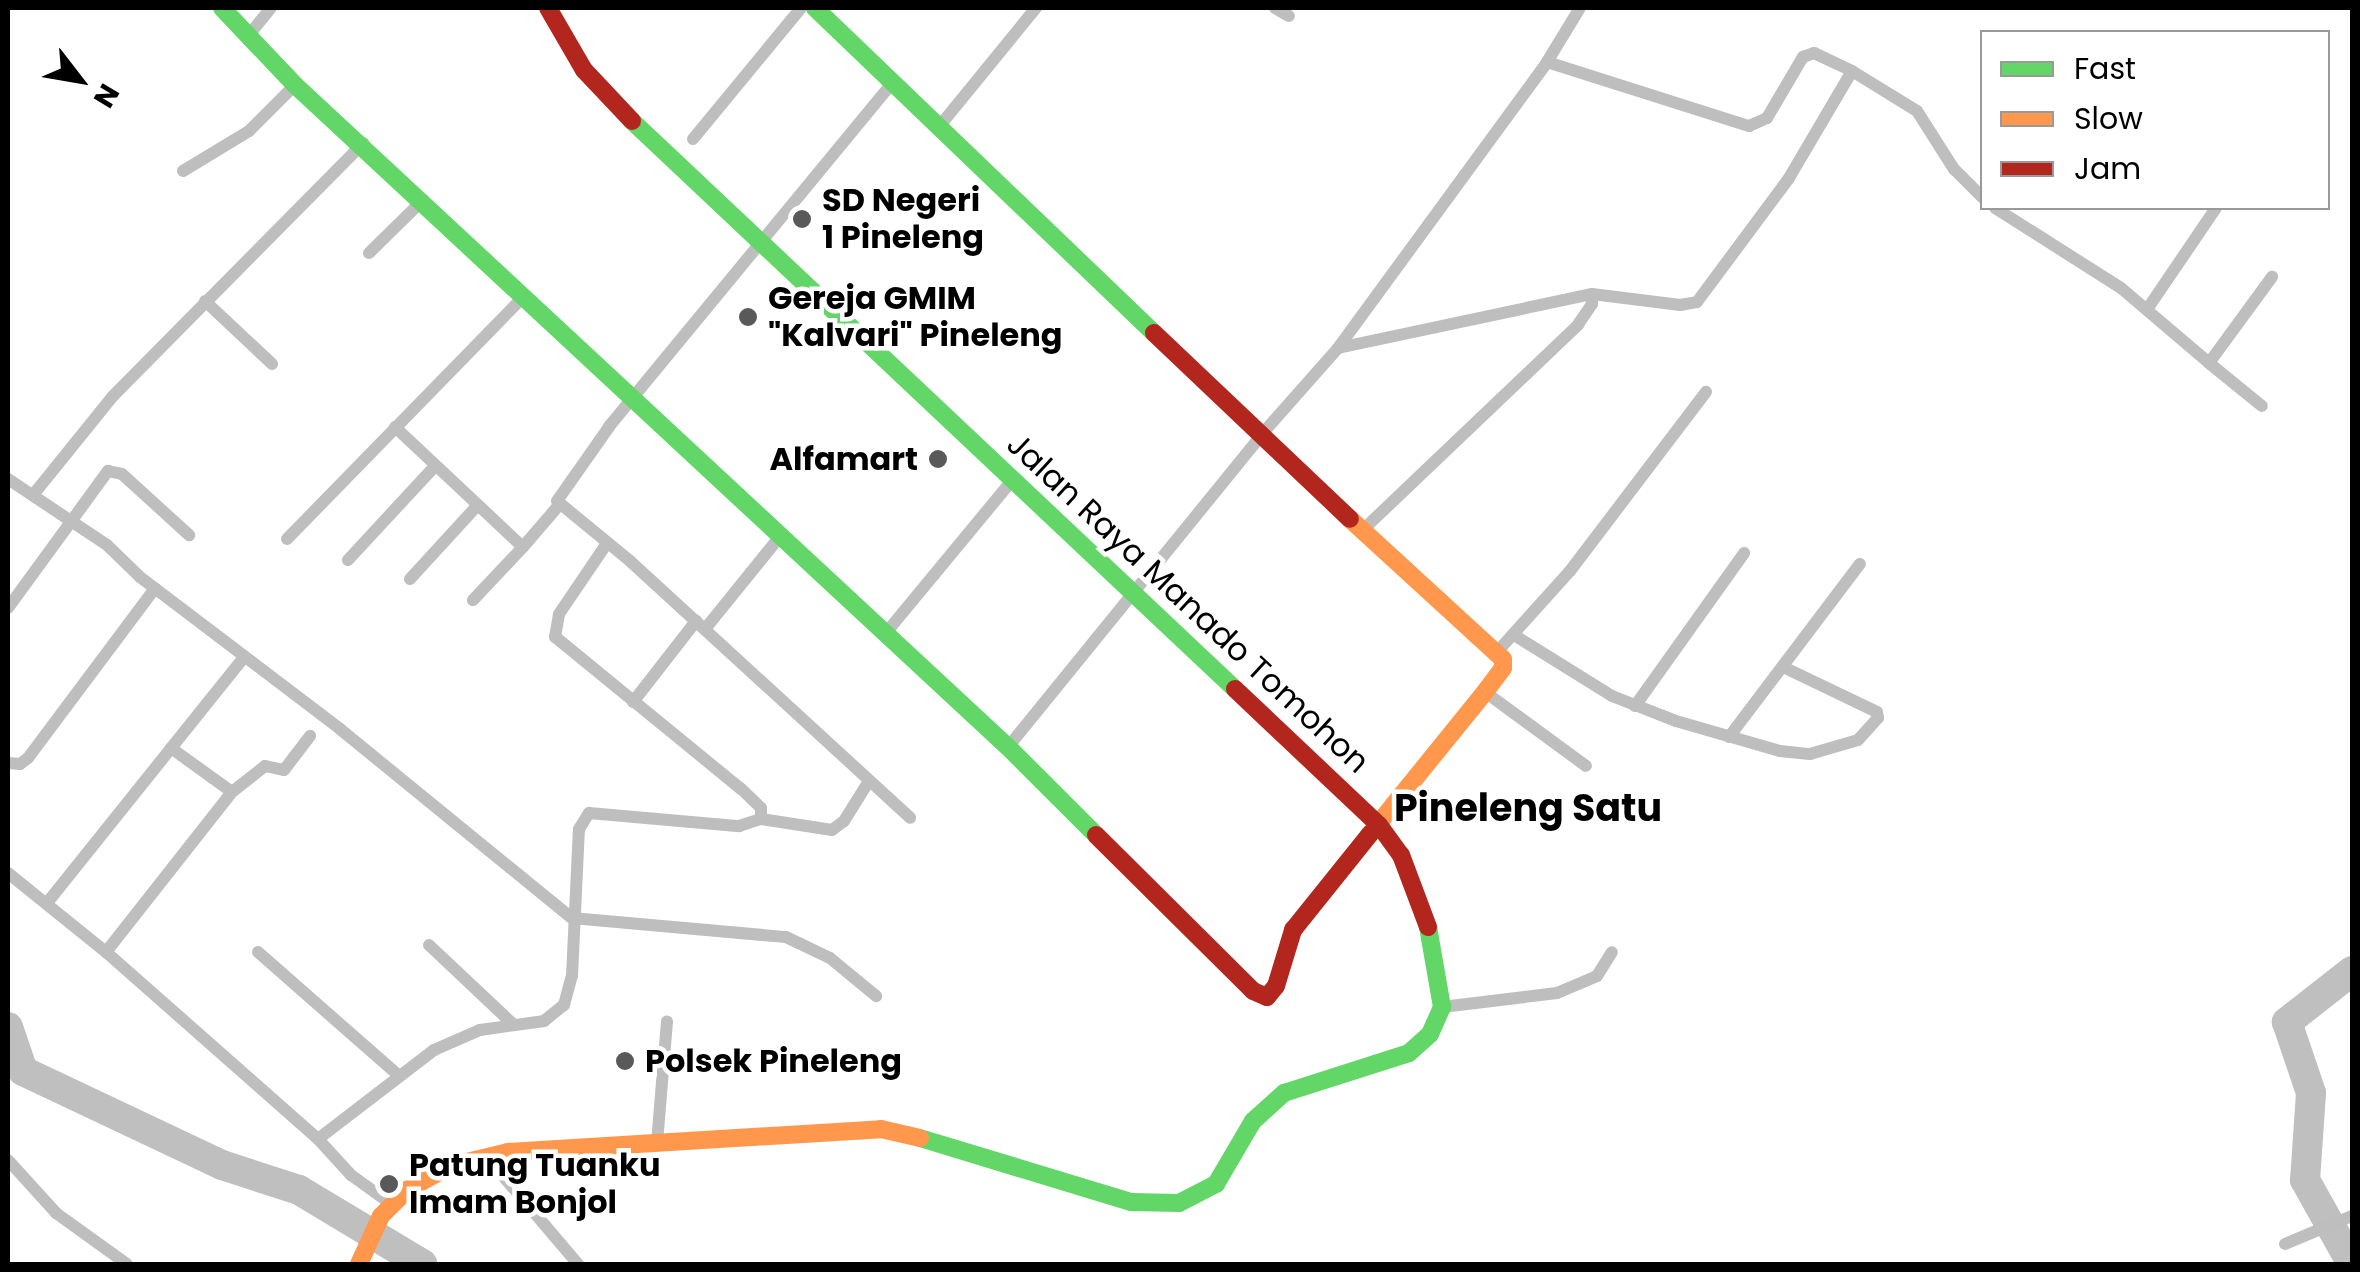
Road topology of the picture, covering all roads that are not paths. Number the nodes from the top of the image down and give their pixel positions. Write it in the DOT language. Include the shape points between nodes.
graph roads {
  1 [pos="222,8"];
  2 [pos="271,8"];
  3 [pos="548,8"];
  4 [pos="800,8"];
  5 [pos="815,8"];
  6 [pos="1036,8"];
  7 [pos="1274,8"];
  8 [pos="1580,8"];
  9 [pos="1289,16"];
  10 [pos="249,35"];
  11 [pos="1547,62"];
  12 [pos="1852,71"];
  13 [pos="893,82"];
  14 [pos="296,84"];
  15 [pos="938,128"];
  16 [pos="693,139"];
  17 [pos="362,143"];
  18 [pos="184,171"];
  19 [pos="1980,196"];
  20 [pos="423,200"];
  21 [pos="1998,210"];
  22 [pos="2215,210"];
  23 [pos="763,242"];
  24 [pos="370,253"];
  25 [pos="2272,277"];
  26 [pos="1592,294"];
  27 [pos="523,297"];
  28 [pos="205,301"];
  29 [pos="2148,308"];
  30 [pos="1338,348"];
  31 [pos="2209,362"];
  32 [pos="272,364"];
  33 [pos="1706,392"];
  34 [pos="634,396"];
  35 [pos="2262,406"];
  36 [pos="395,427"];
  37 [pos="1262,434"];
  38 [pos="435,466"];
  39 [pos="1013,478"];
  40 [pos="8,479"];
  41 [pos="33,494"];
  42 [pos="477,506"];
  43 [pos="559,506"];
  44 [pos="72,519"];
  45 [pos="1362,531"];
  46 [pos="189,535"];
  47 [pos="781,535"];
  48 [pos="286,540"];
  49 [pos="608,543"];
  50 [pos="523,547"];
  51 [pos="1744,552"];
  52 [pos="348,560"];
  53 [pos="1860,564"];
  54 [pos="410,580"];
  55 [pos="155,588"];
  56 [pos="1133,591"];
  57 [pos="473,600"];
  58 [pos="8,608"];
  59 [pos="701,625"];
  60 [pos="885,634"];
  61 [pos="1514,635"];
  62 [pos="1497,652"];
  63 [pos="244,658"];
  64 [pos="1786,668"];
  65 [pos="1485,692"];
  66 [pos="633,702"];
  67 [pos="1635,706"];
  68 [pos="310,736"];
  69 [pos="1730,737"];
  70 [pos="1008,747"];
  71 [pos="171,748"];
  72 [pos="8,763"];
  73 [pos="1586,766"];
  74 [pos="870,781"];
  75 [pos="232,792"];
  76 [pos="910,818"];
  77 [pos="761,819"];
  78 [pos="1379,825"];
  79 [pos="8,873"];
  80 [pos="47,902"];
  81 [pos="572,918"];
  82 [pos="430,945"];
  83 [pos="106,952"];
  84 [pos="258,952"];
  85 [pos="1612,952"];
  86 [pos="876,996"];
  87 [pos="1442,1007"];
  88 [pos="667,1021"];
  89 [pos="514,1025"];
  90 [pos="397,1074"];
  91 [pos="318,1140"];
  92 [pos="656,1143"];
  93 [pos="486,1155"];
  94 [pos="8,1160"];
  95 [pos="386,1210"];
  96 [pos="2346,1218"];
  97 [pos="2285,1244"];
  98 [pos="127,1264"];
  99 [pos="360,1264"];
  100 [pos="578,1264"];
  1 -- 10 [label="main road"];
  2 -- 10 [label="street"];
  3 -- 23 [label="main road, Jalan Raya Manado Tomohon" via="584,70"];
  4 -- 16 [label="street"];
  5 -- 13 [label="main road"];
  6 -- 15 [label="street"];
  7 -- 9 [label="street"];
  8 -- 11 [label="street"];
  10 -- 14 [label="main road"];
  11 -- 12 [label="street" via="1741,126 1766,118 1806,54"];
  11 -- 30 [label="street"];
  12 -- 19 [label="street" via="1922,116 1954,170"];
  12 -- 26 [label="street" via="1788,178 1697,302 1680,306"];
  13 -- 15 [label="main road"];
  13 -- 23 [label="street"];
  14 -- 17 [label="main road"];
  14 -- 18 [label="street" via="249,131"];
  15 -- 37 [label="main road"];
  17 -- 20 [label="main road"];
  17 -- 28 [label="street"];
  20 -- 24 [label="street"];
  20 -- 27 [label="main road"];
  21 -- 29 [label="street"];
  22 -- 29 [label="street"];
  23 -- 34 [label="street"];
  23 -- 39 [label="main road, Jalan Raya Manado Tomohon"];
  25 -- 31 [label="street"];
  26 -- 30 [label="street"];
  26 -- 45 [label="street" via="1578,325"];
  27 -- 34 [label="main road"];
  27 -- 36 [label="street"];
  28 -- 32 [label="street"];
  28 -- 41 [label="street" via="113,396"];
  29 -- 31 [label="street"];
  30 -- 37 [label="street"];
  31 -- 35 [label="street"];
  33 -- 61 [label="street"];
  34 -- 43 [label="street" via="562,489"];
  34 -- 47 [label="main road"];
  36 -- 38 [label="street"];
  36 -- 48 [label="street"];
  37 -- 45 [label="main road"];
  37 -- 56 [label="street"];
  38 -- 42 [label="street"];
  38 -- 52 [label="street"];
  39 -- 56 [label="main road, Jalan Raya Manado Tomohon"];
  39 -- 60 [label="street"];
  40 -- 41 [label="street"];
  41 -- 44 [label="street"];
  42 -- 50 [label="street"];
  42 -- 54 [label="street"];
  43 -- 49 [label="street"];
  43 -- 50 [label="street"];
  44 -- 46 [label="street" via="114,470"];
  44 -- 55 [label="street"];
  44 -- 58 [label="street"];
  45 -- 62 [label="main road"];
  47 -- 59 [label="street"];
  47 -- 60 [label="main road"];
  49 -- 59 [label="street"];
  49 -- 66 [label="street" via="558,614 555,637"];
  50 -- 57 [label="street"];
  51 -- 67 [label="street"];
  53 -- 64 [label="street"];
  55 -- 63 [label="street"];
  55 -- 72 [label="street" via="28,758"];
  56 -- 70 [label="street"];
  56 -- 78 [label="main road, Jalan Raya Manado Tomohon"];
  59 -- 66 [label="street"];
  59 -- 74 [label="street"];
  60 -- 70 [label="main road"];
  61 -- 62 [label="street"];
  61 -- 67 [label="street"];
  62 -- 65 [label="main road" via="1503,668"];
  63 -- 71 [label="street"];
  63 -- 81 [label="street"];
  64 -- 69 [label="street"];
  64 -- 69 [label="street" via="1878,718 1858,740 1810,754"];
  65 -- 73 [label="street"];
  65 -- 78 [label="main road"];
  66 -- 77 [label="street" via="756,802"];
  67 -- 69 [label="street"];
  68 -- 75 [label="street" via="284,770 264,766"];
  70 -- 78 [label="main road" via="1262,997 1276,986 1288,937"];
  71 -- 75 [label="street"];
  71 -- 80 [label="street"];
  74 -- 76 [label="street"];
  74 -- 77 [label="street" via="832,830"];
  75 -- 83 [label="street"];
  77 -- 81 [label="street" via="739,826 589,812 579,829"];
  78 -- 87 [label="main road, Jalan Raya Manado Tomohon" via="1419,895"];
  79 -- 80 [label="street"];
  80 -- 83 [label="street"];
  81 -- 86 [label="street" via="786,937 830,958"];
  81 -- 89 [label="street" via="572,976 564,1006 544,1021"];
  82 -- 89 [label="street"];
  83 -- 91 [label="street"];
  84 -- 90 [label="street"];
  85 -- 87 [label="street" via="1597,976 1557,993"];
  87 -- 92 [label="main road" via="1430,1034 1409,1053 1284,1092 1253,1120 1216,1184 1178,1203 1114,1198 900,1131"];
  88 -- 92 [label="street"];
  89 -- 90 [label="street" via="458,1038"];
  90 -- 91 [label="street"];
  91 -- 95 [label="street"];
  92 -- 93 [label="main road"];
  93 -- 95 [label="main road" via="443,1169"];
  93 -- 100 [label="street"];
  94 -- 98 [label="street" via="56,1213"];
  95 -- 99 [label="main road"];
  96 -- 97 [label="street"];
}
